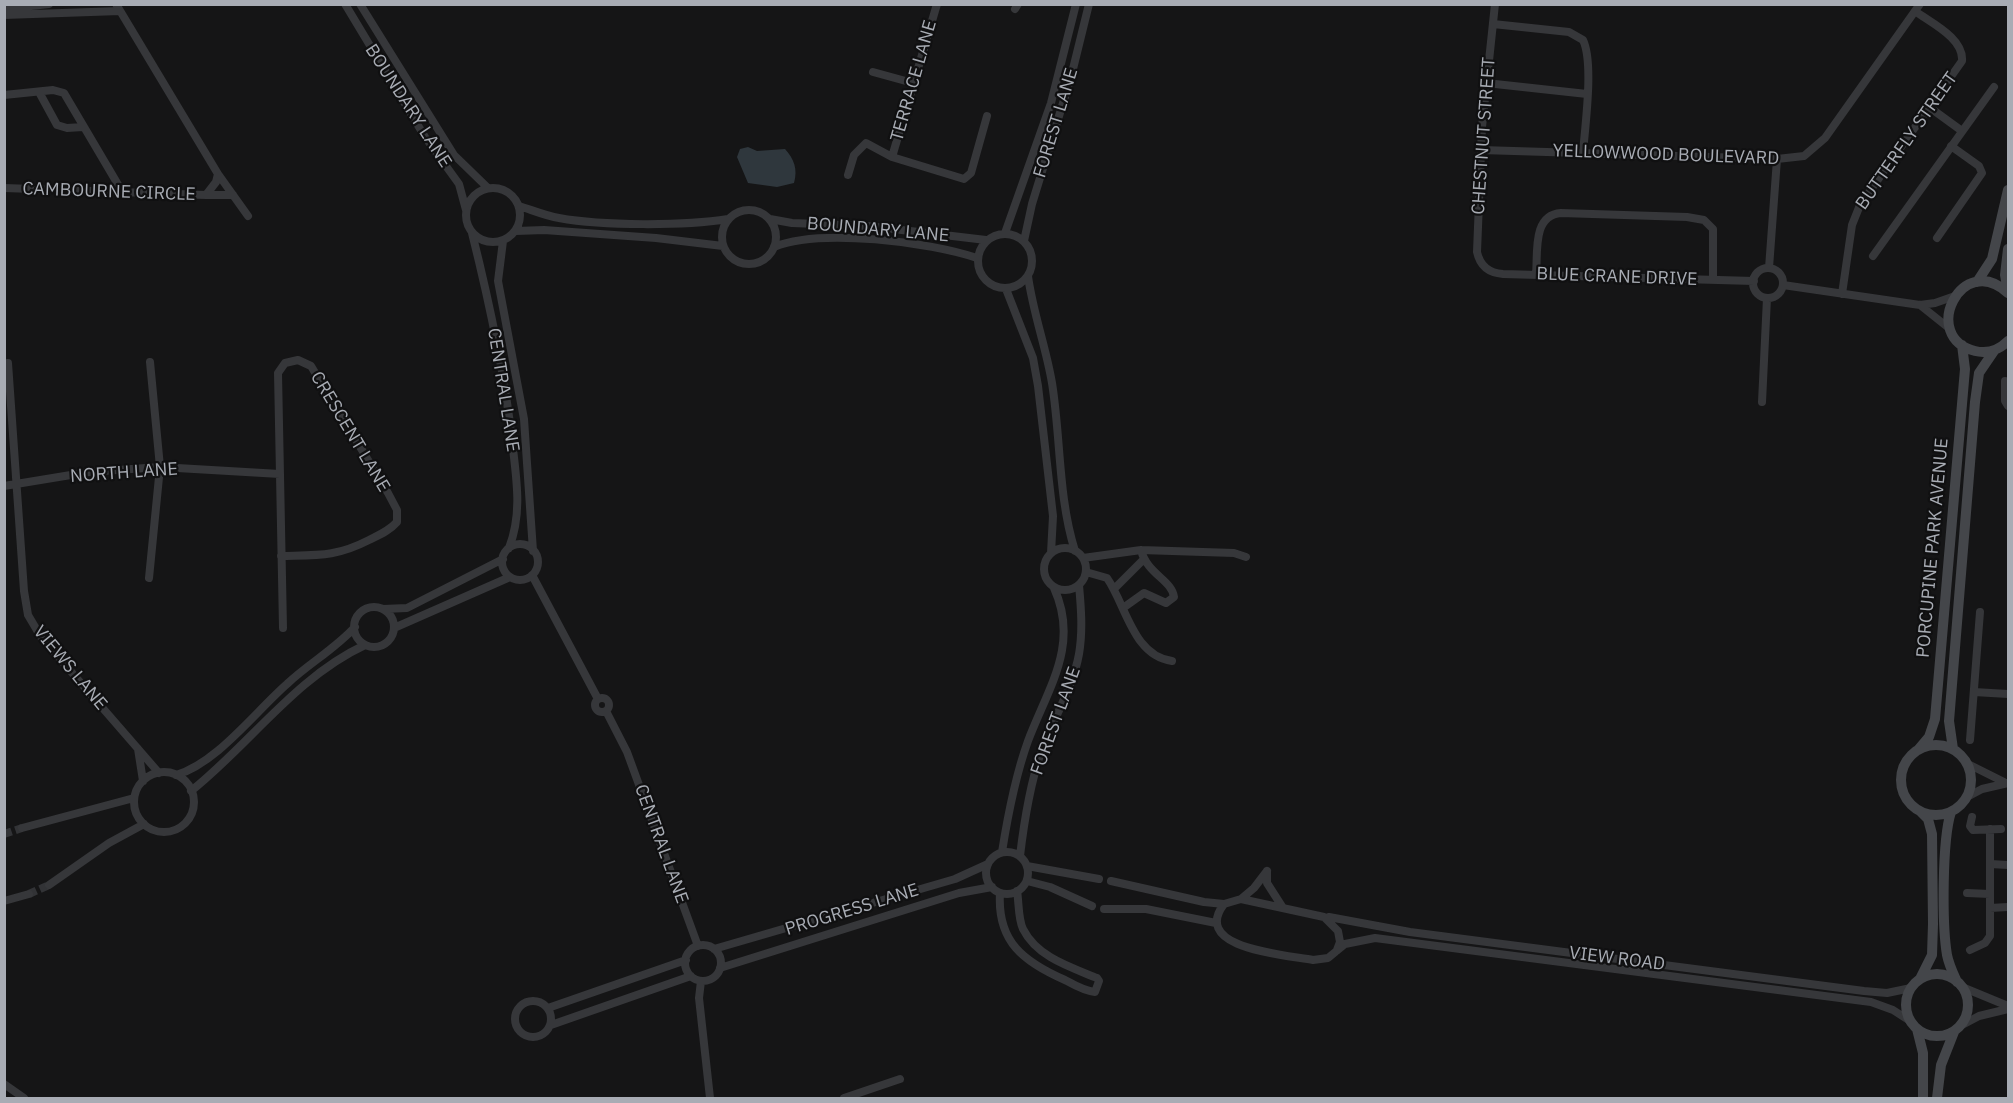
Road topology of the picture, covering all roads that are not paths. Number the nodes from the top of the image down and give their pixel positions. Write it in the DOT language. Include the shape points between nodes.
graph roads {
  1 [pos="49,4"];
  2 [pos="345,4"];
  3 [pos="360,4"];
  4 [pos="937,4"];
  5 [pos="1076,4"];
  6 [pos="1089,4"];
  7 [pos="1495,4"];
  8 [pos="118,8"];
  9 [pos="1918,8"];
  10 [pos="4,9"];
  11 [pos="4,15"];
  12 [pos="1493,24"];
  13 [pos="873,72"];
  14 [pos="913,83"];
  15 [pos="1486,83"];
  16 [pos="1994,87"];
  17 [pos="39,92"];
  18 [pos="1587,94"];
  19 [pos="4,95"];
  20 [pos="1929,107"];
  21 [pos="987,116"];
  22 [pos="83,127"];
  23 [pos="1962,131"];
  24 [pos="1951,146"];
  25 [pos="1481,150"];
  26 [pos="1583,153"];
  27 [pos="892,157"];
  28 [pos="1777,159"];
  29 [pos="218,174"];
  30 [pos="848,175"];
  31 [pos="4,188"];
  32 [pos="488,188"];
  33 [pos="2008,190"];
  34 [pos="123,193"];
  35 [pos="206,195"];
  36 [pos="233,195"];
  37 [pos="519,206"];
  38 [pos="466,210"];
  39 [pos="248,216"];
  40 [pos="728,219"];
  41 [pos="770,219"];
  42 [pos="516,231"];
  43 [pos="472,233"];
  44 [pos="1005,234"];
  45 [pos="1937,238"];
  46 [pos="986,240"];
  47 [pos="503,241"];
  48 [pos="1024,241"];
  49 [pos="723,246"];
  50 [pos="774,247"];
  51 [pos="2008,249"];
  52 [pos="1873,256"];
  53 [pos="977,258"];
  54 [pos="1483,266"];
  55 [pos="1769,268"];
  56 [pos="1536,275"];
  57 [pos="1028,276"];
  58 [pos="1713,280"];
  59 [pos="1754,281"];
  60 [pos="1977,282"];
  61 [pos="1783,285"];
  62 [pos="1006,289"];
  63 [pos="2008,292"];
  64 [pos="1842,294"];
  65 [pos="1955,297"];
  66 [pos="1767,298"];
  67 [pos="1920,305"];
  68 [pos="1950,329"];
  69 [pos="2008,341"];
  70 [pos="1962,345"];
  71 [pos="1994,351"];
  72 [pos="150,362"];
  73 [pos="8,363"];
  74 [pos="2005,381"];
  75 [pos="1762,402"];
  76 [pos="2008,406"];
  77 [pos="160,467"];
  78 [pos="280,474"];
  79 [pos="19,484"];
  80 [pos="4,486"];
  81 [pos="509,548"];
  82 [pos="1141,549"];
  83 [pos="534,551"];
  84 [pos="1075,551"];
  85 [pos="1051,553"];
  86 [pos="281,556"];
  87 [pos="1246,557"];
  88 [pos="1083,558"];
  89 [pos="502,559"];
  90 [pos="1144,559"];
  91 [pos="1086,573"];
  92 [pos="532,575"];
  93 [pos="510,577"];
  94 [pos="149,578"];
  95 [pos="1079,585"];
  96 [pos="1054,588"];
  97 [pos="1114,589"];
  98 [pos="1123,608"];
  99 [pos="382,609"];
  100 [pos="1980,612"];
  101 [pos="355,627"];
  102 [pos="283,628"];
  103 [pos="394,628"];
  104 [pos="365,645"];
  105 [pos="1172,661"];
  106 [pos="1974,692"];
  107 [pos="2008,694"];
  108 [pos="1970,740"];
  109 [pos="138,748"];
  110 [pos="1953,749"];
  111 [pos="1918,750"];
  112 [pos="1968,764"];
  113 [pos="159,773"];
  114 [pos="176,775"];
  115 [pos="143,782"];
  116 [pos="2007,783"];
  117 [pos="191,791"];
  118 [pos="1967,797"];
  119 [pos="135,798"];
  120 [pos="1917,809"];
  121 [pos="1951,812"];
  122 [pos="1972,817"];
  123 [pos="144,824"];
  124 [pos="22,828"];
  125 [pos="1990,829"];
  126 [pos="2001,829"];
  127 [pos="1002,852"];
  128 [pos="1020,856"];
  129 [pos="988,864"];
  130 [pos="1990,864"];
  131 [pos="2008,865"];
  132 [pos="1027,866"];
  133 [pos="1099,879"];
  134 [pos="1027,881"];
  135 [pos="1111,881"];
  136 [pos="49,885"];
  137 [pos="992,887"];
  138 [pos="1017,891"];
  139 [pos="1967,893"];
  140 [pos="29,894"];
  141 [pos="1000,894"];
  142 [pos="1990,894"];
  143 [pos="1241,898"];
  144 [pos="4,901"];
  145 [pos="1224,904"];
  146 [pos="1092,906"];
  147 [pos="2008,907"];
  148 [pos="1283,908"];
  149 [pos="1990,908"];
  150 [pos="1104,909"];
  151 [pos="1324,917"];
  152 [pos="1215,923"];
  153 [pos="698,946"];
  154 [pos="714,950"];
  155 [pos="1337,950"];
  156 [pos="1970,950"];
  157 [pos="686,960"];
  158 [pos="720,968"];
  159 [pos="691,976"];
  160 [pos="1752,976"];
  161 [pos="1920,980"];
  162 [pos="700,981"];
  163 [pos="1960,984"];
  164 [pos="1751,987"];
  165 [pos="1911,988"];
  166 [pos="2008,1007"];
  167 [pos="548,1008"];
  168 [pos="551,1025"];
  169 [pos="1913,1025"];
  170 [pos="1958,1028"];
  171 [pos="900,1079"];
  172 [pos="4,1084"];
  173 [pos="24,1098"];
  174 [pos="710,1098"];
  175 [pos="844,1098"];
  176 [pos="1923,1098"];
  177 [pos="1937,1098"];
  1 -- 10 [label="street"];
  2 -- 38 [label="street, BOUNDARY LANE" via="425,137 459,184"];
  3 -- 32 [label="street, BOUNDARY LANE" via="454,155"];
  4 -- 14 [label="street, TERRACE LANE"];
  5 -- 44 [label="street, FOREST LANE" via="1050,103"];
  6 -- 48 [label="street, FOREST LANE"];
  7 -- 12 [label="street, CHESTNUT STREET"];
  8 -- 11 [label="street"];
  8 -- 29 [label="street, CAMBOURNE CIRCLE"];
  9 -- 20 [label="street, BUTTERFLY STREET" via="1954,41 1962,56"];
  9 -- 28 [label="street, YELLOWWOOD BOULEVARD" via="1819,145 1804,156"];
  12 -- 15 [label="street, CHESTNUT STREET"];
  12 -- 18 [label="street" via="1580,36 1586,48"];
  13 -- 14 [label="street"];
  14 -- 27 [label="street, TERRACE LANE"];
  15 -- 18 [label="street"];
  15 -- 25 [label="street, CHESTNUT STREET"];
  16 -- 23 [label="street"];
  17 -- 19 [label="street"];
  17 -- 22 [label="street" via="57,125"];
  17 -- 22 [label="street" via="64,93"];
  18 -- 26 [label="street"];
  20 -- 23 [label="street"];
  20 -- 64 [label="street, BUTTERFLY STREET" via="1860,205 1852,225"];
  21 -- 27 [label="street" via="971,173 964,179"];
  22 -- 34 [label="street"];
  23 -- 24 [label="street"];
  24 -- 45 [label="street" via="1979,166 1982,173"];
  24 -- 52 [label="street"];
  25 -- 26 [label="street, YELLOWWOOD BOULEVARD"];
  25 -- 54 [label="street, CHESTNUT STREET" via="1477,252"];
  26 -- 28 [label="street, YELLOWWOOD BOULEVARD"];
  27 -- 30 [label="street" via="866,143 854,155"];
  28 -- 55 [label="street"];
  29 -- 35 [label="street, CAMBOURNE CIRCLE"];
  29 -- 36 [label="street"];
  31 -- 34 [label="street, CAMBOURNE CIRCLE"];
  32 -- 37 [label="street" via="507,191"];
  32 -- 38 [label="street" via="472,197"];
  33 -- 60 [label="street" via="1992,259"];
  34 -- 35 [label="street, CAMBOURNE CIRCLE"];
  35 -- 36 [label="street"];
  36 -- 39 [label="street"];
  37 -- 40 [label="street" via="574,220 629,223"];
  37 -- 42 [label="street"];
  38 -- 43 [label="street"];
  40 -- 41 [label="street" via="735,212 753,209"];
  40 -- 49 [label="street" via="723,227"];
  41 -- 46 [label="street, BOUNDARY LANE"];
  41 -- 50 [label="street" via="776,234"];
  42 -- 47 [label="street"];
  42 -- 49 [label="street" via="544,230"];
  43 -- 47 [label="street" via="486,242"];
  43 -- 81 [label="street, CENTRAL LANE" via="508,405 519,505"];
  44 -- 46 [label="street"];
  44 -- 48 [label="street"];
  46 -- 53 [label="street"];
  47 -- 83 [label="street, CENTRAL LANE" via="498,281 524,419"];
  48 -- 57 [label="street" via="1032,258"];
  49 -- 50 [label="street" via="733,260 749,264 764,260"];
  50 -- 53 [label="street, BOUNDARY LANE" via="798,239 856,240 943,248"];
  51 -- 63 [label="street"];
  53 -- 62 [label="street" via="985,280"];
  54 -- 56 [label="street, BLUE CRANE DRIVE" via="1496,273"];
  55 -- 59 [label="street" via="1761,270"];
  55 -- 61 [label="street" via="1780,273"];
  56 -- 58 [label="street, BLUE CRANE DRIVE"];
  56 -- 58 [label="street" via="1540,226 1548,216 1561,213 1698,218 1709,224 1714,234"];
  57 -- 62 [label="street"];
  57 -- 84 [label="street" via="1052,386 1066,515"];
  58 -- 59 [label="street, BLUE CRANE DRIVE"];
  59 -- 66 [label="street" via="1757,292"];
  60 -- 63 [label="street" via="1997,285"];
  60 -- 65 [label="street"];
  61 -- 64 [label="street"];
  61 -- 66 [label="street" via="1776,296"];
  62 -- 85 [label="street" via="1030,348 1038,387 1053,516"];
  64 -- 67 [label="street"];
  65 -- 67 [label="street"];
  65 -- 68 [label="street" via="1948,312"];
  66 -- 75 [label="street"];
  67 -- 68 [label="street"];
  68 -- 70 [label="street"];
  69 -- 71 [label="street"];
  70 -- 71 [label="street" via="1977,352"];
  70 -- 111 [label="street, PORCUPINE PARK AVENUE" via="1965,369 1935,719 1929,737"];
  71 -- 110 [label="street, PORCUPINE PARK AVENUE" via="1979,373 1975,402 1948,721"];
  72 -- 77 [label="street"];
  73 -- 79 [label="street, VIEWS LANE"];
  74 -- 76 [label="street"];
  77 -- 78 [label="street, NORTH LANE"];
  77 -- 79 [label="street, NORTH LANE" via="89,472"];
  77 -- 94 [label="street"];
  78 -- 86 [label="street, CRESCENT LANE"];
  78 -- 86 [label="street, CRESCENT LANE" via="278,373 285,363 298,360 310,366 394,503 397,517 388,531 349,551"];
  79 -- 80 [label="street, NORTH LANE"];
  79 -- 109 [label="street, VIEWS LANE" via="28,615 41,637"];
  81 -- 83 [label="street" via="520,544"];
  81 -- 89 [label="street, CENTRAL LANE"];
  82 -- 87 [label="street" via="1234,553"];
  82 -- 88 [label="street"];
  82 -- 90 [label="street"];
  83 -- 92 [label="street, CENTRAL LANE" via="537,565"];
  84 -- 85 [label="street" via="1065,548"];
  84 -- 88 [label="street"];
  85 -- 96 [label="street" via="1044,572"];
  86 -- 102 [label="street, CRESCENT LANE"];
  88 -- 91 [label="street"];
  89 -- 93 [label="street"];
  89 -- 99 [label="street" via="407,608"];
  90 -- 97 [label="street"];
  90 -- 98 [label="street" via="1149,570 1172,588 1174,597 1166,603 1144,593"];
  91 -- 95 [label="street"];
  91 -- 97 [label="street" via="1103,575"];
  92 -- 93 [label="street" via="522,580"];
  92 -- 153 [label="street, CENTRAL LANE" via="598,699 596,709 606,711 627,752"];
  93 -- 103 [label="street"];
  95 -- 96 [label="street" via="1067,590"];
  95 -- 128 [label="street, FOREST LANE" via="1080,653 1041,754"];
  96 -- 127 [label="street, FOREST LANE" via="1062,605 1064,626 1059,671 1014,786"];
  97 -- 98 [label="street"];
  98 -- 105 [label="street" via="1154,655"];
  99 -- 101 [label="street" via="366,609 358,616"];
  99 -- 103 [label="street" via="390,615"];
  100 -- 106 [label="street"];
  101 -- 104 [label="street" via="357,638"];
  101 -- 114 [label="street" via="285,685 204,761"];
  103 -- 104 [label="street" via="386,643 376,647"];
  104 -- 117 [label="street" via="317,675"];
  106 -- 107 [label="street"];
  106 -- 108 [label="street"];
  109 -- 113 [label="street, VIEWS LANE"];
  109 -- 115 [label="street"];
  110 -- 111 [label="street" via="1936,745"];
  110 -- 112 [label="street"];
  111 -- 120 [label="street" via="1906,762 1901,779 1905,796"];
  112 -- 116 [label="street"];
  112 -- 118 [label="street" via="1971,780"];
  113 -- 114 [label="street"];
  113 -- 115 [label="street"];
  114 -- 117 [label="street"];
  115 -- 119 [label="street"];
  116 -- 118 [label="street"];
  117 -- 123 [label="street" via="191,815 181,827 166,832"];
  118 -- 121 [label="street"];
  119 -- 123 [label="street" via="135,808"];
  119 -- 124 [label="street"];
  120 -- 121 [label="street" via="1934,815"];
  120 -- 161 [label="street" via="1928,819 1932,844 1932,949"];
  121 -- 163 [label="street" via="1946,834 1946,945 1950,966"];
  122 -- 125 [label="street" via="1971,829"];
  123 -- 136 [label="street"];
  125 -- 126 [label="street"];
  125 -- 130 [label="street"];
  127 -- 128 [label="street"];
  127 -- 129 [label="street"];
  128 -- 132 [label="street"];
  129 -- 137 [label="street" via="987,876"];
  129 -- 154 [label="street, PROGRESS LANE" via="955,879"];
  130 -- 131 [label="street"];
  130 -- 142 [label="street"];
  132 -- 133 [label="street"];
  132 -- 134 [label="street"];
  134 -- 138 [label="street"];
  134 -- 146 [label="street"];
  135 -- 145 [label="street"];
  137 -- 141 [label="street"];
  137 -- 158 [label="street, PROGRESS LANE" via="949,896"];
  138 -- 141 [label="street"];
  138 -- 141 [label="street" via="1022,927 1028,936 1041,952 1097,978 1095,992 1039,969 1019,954 1006,934 999,912"];
  139 -- 142 [label="street"];
  140 -- 144 [label="street"];
  142 -- 149 [label="street"];
  143 -- 145 [label="street"];
  143 -- 148 [label="street, VIEW ROAD"];
  143 -- 148 [label="street" via="1267,871 1267,883"];
  145 -- 152 [label="street"];
  147 -- 149 [label="street"];
  148 -- 151 [label="street, VIEW ROAD"];
  149 -- 156 [label="street" via="1988,940"];
  150 -- 152 [label="street" via="1146,909"];
  151 -- 155 [label="street" via="1338,930"];
  151 -- 160 [label="street, VIEW ROAD" via="1410,932"];
  152 -- 155 [label="street, VIEW ROAD" via="1229,941 1288,955 1321,960"];
  153 -- 154 [label="street"];
  153 -- 157 [label="street"];
  154 -- 158 [label="street" via="720,958"];
  155 -- 164 [label="street, VIEW ROAD" via="1358,940 1375,938"];
  157 -- 159 [label="street"];
  157 -- 167 [label="street"];
  158 -- 162 [label="street" via="711,979"];
  159 -- 162 [label="street"];
  159 -- 168 [label="street"];
  160 -- 164 [label="street"];
  160 -- 165 [label="street, VIEW ROAD" via="1877,992"];
  161 -- 163 [label="street" via="1935,974"];
  161 -- 165 [label="street"];
  162 -- 174 [label="street"];
  163 -- 166 [label="street"];
  163 -- 170 [label="street" via="1968,1010"];
  164 -- 169 [label="street, VIEW ROAD" via="1871,1002 1893,1010"];
  165 -- 169 [label="street" via="1906,1004"];
  166 -- 170 [label="street"];
  167 -- 168 [label="street"];
  167 -- 168 [label="street" via="542,1003 526,1002 520,1007 516,1022 524,1035 532,1037 540,1036"];
  169 -- 170 [label="street" via="1935,1037"];
  169 -- 176 [label="street" via="1923,1053"];
  170 -- 177 [label="street" via="1941,1065"];
  171 -- 175 [label="street"];
  172 -- 173 [label="street"];
}
